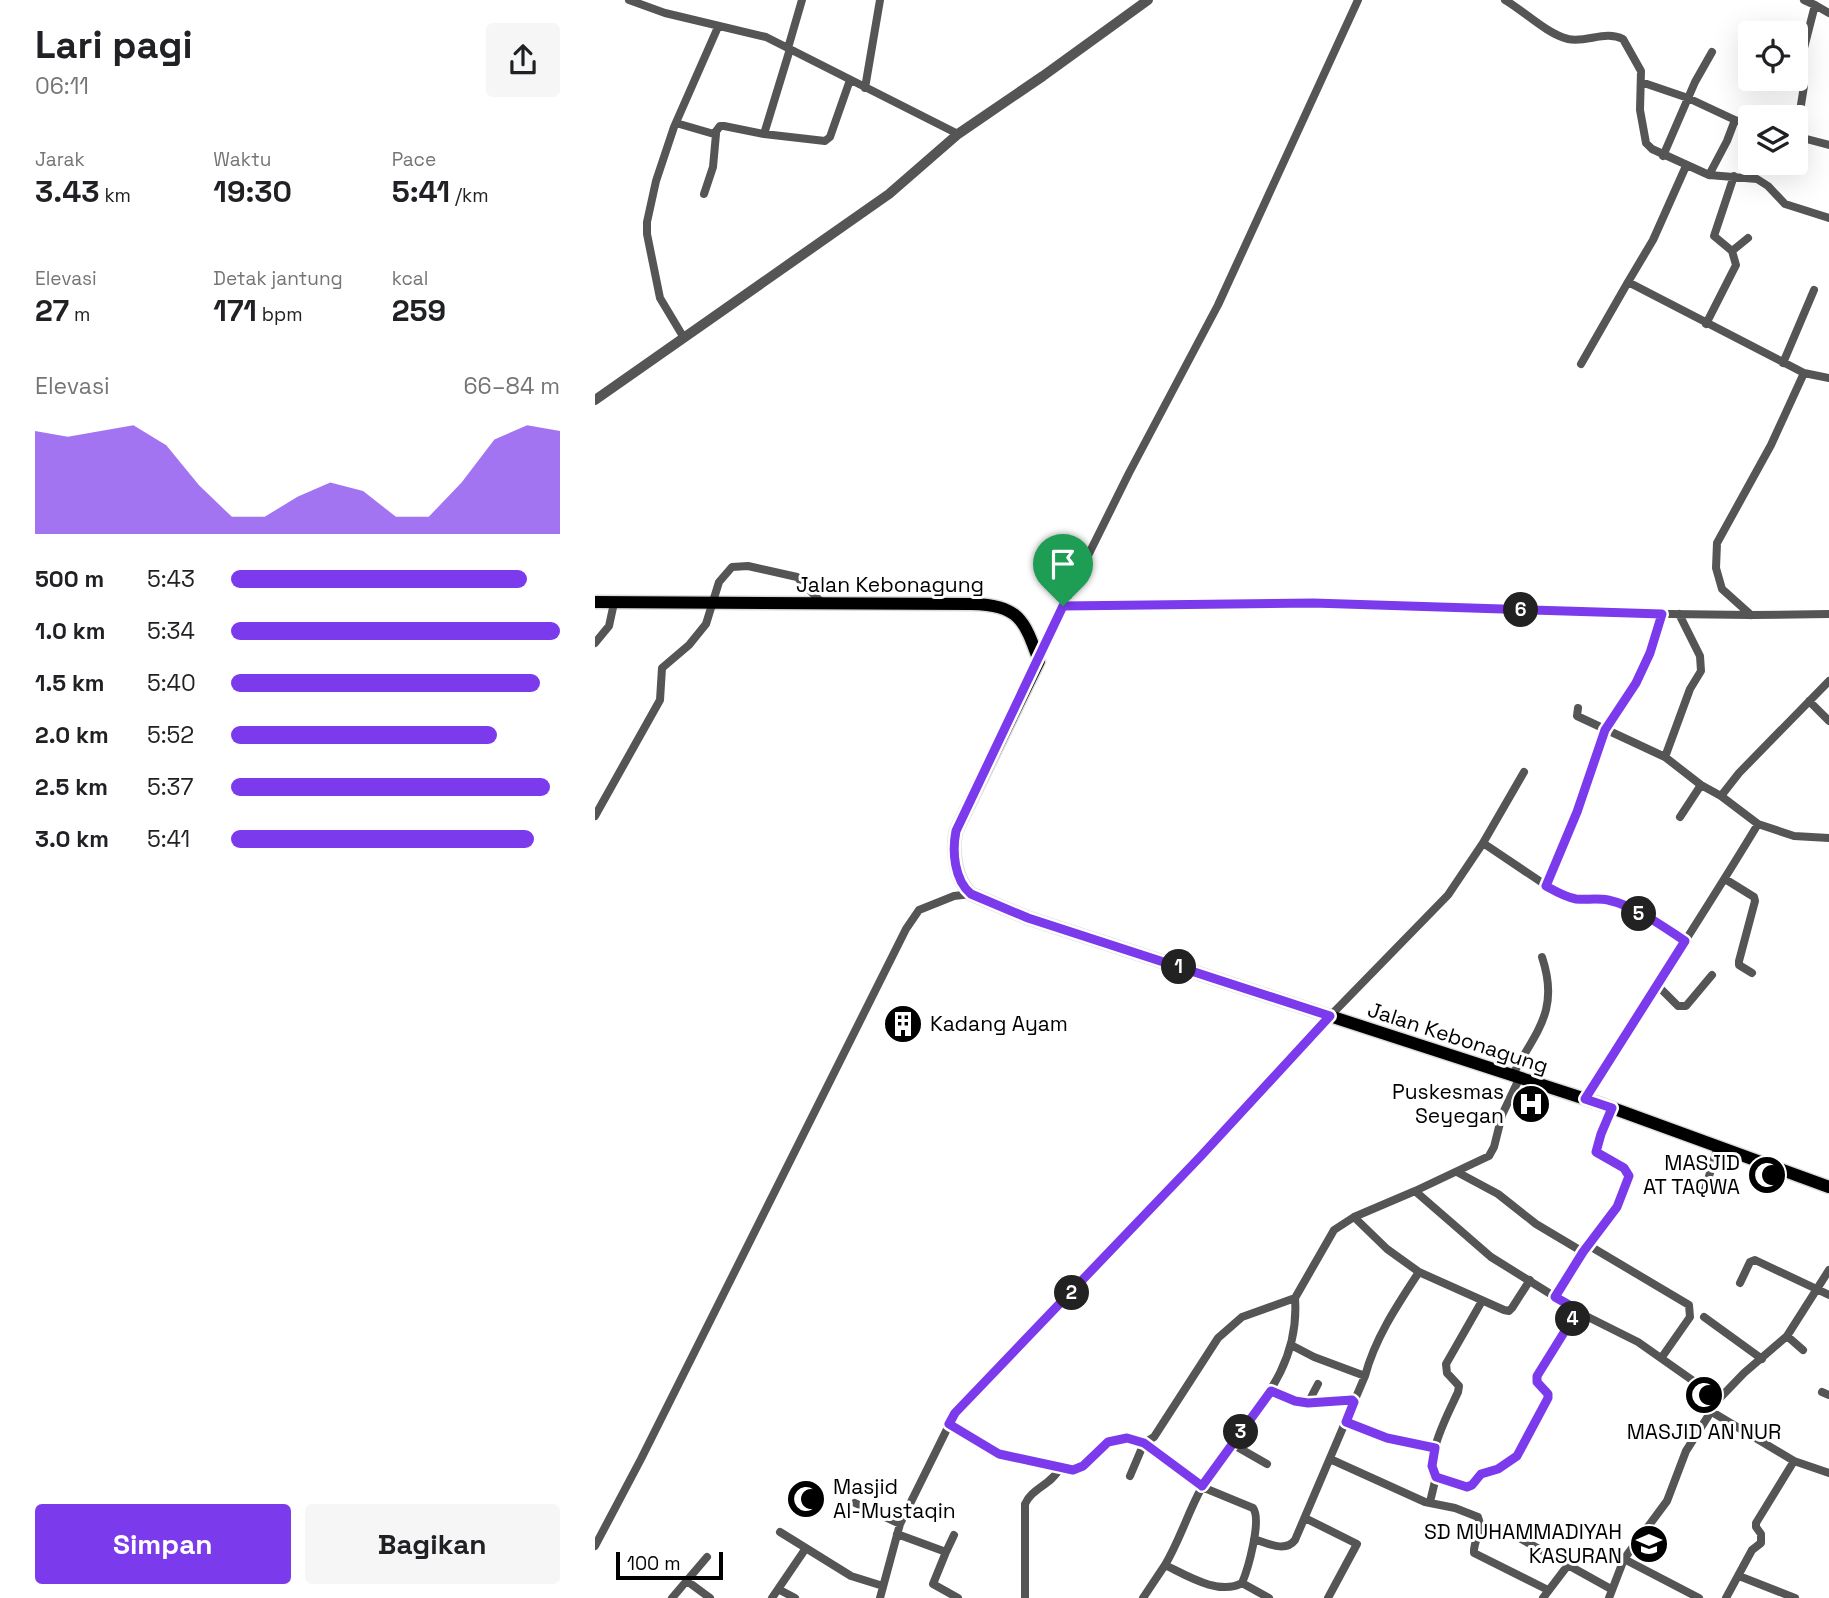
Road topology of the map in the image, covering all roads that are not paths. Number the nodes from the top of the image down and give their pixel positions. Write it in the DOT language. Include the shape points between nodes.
graph roads {
  1 [pos="629,0"];
  2 [pos="802,0"];
  3 [pos="879,0"];
  4 [pos="1148,0"];
  5 [pos="1358,0"];
  6 [pos="1506,0"];
  7 [pos="1804,0"];
  8 [pos="1815,5"];
  9 [pos="1829,13"];
  10 [pos="718,27"];
  11 [pos="789,49"];
  12 [pos="1712,52"];
  13 [pos="850,80"];
  14 [pos="1641,82"];
  15 [pos="865,88"];
  16 [pos="1688,98"];
  17 [pos="1801,105"];
  18 [pos="1735,120"];
  19 [pos="1738,121"];
  20 [pos="676,123"];
  21 [pos="716,134"];
  22 [pos="764,134"];
  23 [pos="958,134"];
  24 [pos="1808,139"];
  25 [pos="1829,145"];
  26 [pos="1663,156"];
  27 [pos="1686,166"];
  28 [pos="1709,175"];
  29 [pos="1734,176"];
  30 [pos="704,194"];
  31 [pos="1829,218"];
  32 [pos="1748,238"];
  33 [pos="1732,251"];
  34 [pos="1628,282"];
  35 [pos="1814,290"];
  36 [pos="1706,324"];
  37 [pos="684,338"];
  38 [pos="1783,363"];
  39 [pos="1581,364"];
  40 [pos="1804,373"];
  41 [pos="1829,378"];
  42 [pos="595,400"];
  43 [pos="595,602"];
  44 [pos="614,603"];
  45 [pos="713,603"];
  46 [pos="822,603"];
  47 [pos="1063,606"];
  48 [pos="1662,614"];
  49 [pos="1679,614"];
  50 [pos="1829,614"];
  51 [pos="1751,615"];
  52 [pos="595,643"];
  53 [pos="1038,661"];
  54 [pos="1829,681"];
  55 [pos="1809,701"];
  56 [pos="1578,708"];
  57 [pos="1829,720"];
  58 [pos="1605,730"];
  59 [pos="1665,757"];
  60 [pos="1524,772"];
  61 [pos="1701,785"];
  62 [pos="1721,796"];
  63 [pos="595,816"];
  64 [pos="1680,817"];
  65 [pos="1758,824"];
  66 [pos="1829,838"];
  67 [pos="1483,843"];
  68 [pos="1725,879"];
  69 [pos="1546,886"];
  70 [pos="971,894"];
  71 [pos="1685,941"];
  72 [pos="1542,957"];
  73 [pos="1752,973"];
  74 [pos="1712,975"];
  75 [pos="1656,984"];
  76 [pos="1330,1016"];
  77 [pos="1515,1078"];
  78 [pos="1585,1099"];
  79 [pos="1612,1108"];
  80 [pos="1718,1146"];
  81 [pos="1457,1172"];
  82 [pos="1828,1185"];
  83 [pos="1415,1191"];
  84 [pos="1704,1193"];
  85 [pos="1354,1217"];
  86 [pos="1586,1249"];
  87 [pos="1829,1270"];
  88 [pos="1419,1272"];
  89 [pos="1530,1280"];
  90 [pos="1739,1283"];
  91 [pos="1818,1289"];
  92 [pos="1829,1295"];
  93 [pos="1555,1297"];
  94 [pos="1295,1298"];
  95 [pos="1482,1301"];
  96 [pos="1578,1310"];
  97 [pos="1704,1317"];
  98 [pos="1787,1336"];
  99 [pos="1291,1345"];
  100 [pos="1803,1350"];
  101 [pos="1662,1357"];
  102 [pos="1762,1359"];
  103 [pos="1365,1376"];
  104 [pos="1318,1384"];
  105 [pos="1271,1391"];
  106 [pos="1719,1399"];
  107 [pos="1354,1402"];
  108 [pos="1308,1403"];
  109 [pos="1712,1412"];
  110 [pos="1346,1422"];
  111 [pos="949,1424"];
  112 [pos="1144,1443"];
  113 [pos="1232,1444"];
  114 [pos="1435,1448"];
  115 [pos="1330,1459"];
  116 [pos="1794,1461"];
  117 [pos="1267,1464"];
  118 [pos="1060,1468"];
  119 [pos="1828,1472"];
  120 [pos="1130,1476"];
  121 [pos="1436,1477"];
  122 [pos="1202,1486"];
  123 [pos="1430,1502"];
  124 [pos="855,1503"];
  125 [pos="1305,1518"];
  126 [pos="900,1524"];
  127 [pos="1503,1529"];
  128 [pos="781,1532"];
  129 [pos="897,1534"];
  130 [pos="954,1535"];
  131 [pos="1254,1539"];
  132 [pos="595,1546"];
  133 [pos="806,1548"];
  134 [pos="947,1552"];
  135 [pos="707,1557"];
  136 [pos="1624,1559"];
  137 [pos="1165,1565"];
  138 [pos="1568,1565"];
  139 [pos="1739,1576"];
  140 [pos="687,1581"];
  141 [pos="1242,1583"];
  142 [pos="883,1586"];
  143 [pos="778,1589"];
  144 [pos="1546,1594"];
  145 [pos="1610,1594"];
  146 [pos="672,1598"];
  147 [pos="710,1598"];
  148 [pos="772,1598"];
  149 [pos="795,1598"];
  150 [pos="880,1598"];
  151 [pos="958,1598"];
  152 [pos="1025,1598"];
  153 [pos="1143,1598"];
  154 [pos="1269,1598"];
  155 [pos="1328,1598"];
  156 [pos="1699,1598"];
  157 [pos="1726,1598"];
  158 [pos="1795,1598"];
  1 -- 10 [label="street"];
  2 -- 11 [label="street"];
  3 -- 15 [label="street"];
  4 -- 23 [label="street"];
  5 -- 47 [label="street" via="1218,305"];
  6 -- 14 [label="street" via="1566,38 1583,40 1608,34 1623,39 1637,60"];
  7 -- 8 [label="street"];
  8 -- 9 [label="street"];
  8 -- 17 [label="street" via="1804,48"];
  10 -- 11 [label="street" via="766,37"];
  10 -- 20 [label="street"];
  11 -- 13 [label="street"];
  11 -- 22 [label="street"];
  12 -- 16 [label="street"];
  13 -- 15 [label="street"];
  13 -- 22 [label="street" via="825,141"];
  14 -- 16 [label="street"];
  14 -- 26 [label="street" via="1646,143"];
  15 -- 23 [label="street"];
  16 -- 18 [label="street"];
  16 -- 26 [label="street"];
  18 -- 19 [label="street"];
  18 -- 28 [label="street"];
  20 -- 21 [label="street"];
  20 -- 37 [label="street" via="651,200 647,233 660,298"];
  21 -- 22 [label="street" via="720,126"];
  21 -- 30 [label="street" via="713,167"];
  23 -- 37 [label="street" via="889,194"];
  24 -- 25 [label="street"];
  26 -- 27 [label="street"];
  27 -- 28 [label="street"];
  27 -- 34 [label="street" via="1653,240"];
  28 -- 29 [label="street"];
  29 -- 31 [label="street" via="1763,182 1786,204"];
  29 -- 33 [label="street" via="1710,234"];
  32 -- 33 [label="street"];
  33 -- 36 [label="street" via="1734,271"];
  34 -- 36 [label="street"];
  34 -- 39 [label="street"];
  35 -- 38 [label="street"];
  36 -- 38 [label="street"];
  37 -- 42 [label="street"];
  38 -- 40 [label="street"];
  40 -- 41 [label="street"];
  40 -- 51 [label="street" via="1717,543 1716,568 1722,589"];
  43 -- 44 [label="main road, Jalan Kebonagung"];
  44 -- 45 [label="main road, Jalan Kebonagung"];
  44 -- 52 [label="street" via="608,626"];
  45 -- 46 [label="main road, Jalan Kebonagung"];
  45 -- 46 [label="street" via="721,579 736,566 800,578"];
  45 -- 63 [label="street" via="706,624 663,668 660,701"];
  46 -- 53 [label="main road, Jalan Kebonagung" via="1001,606 1026,628"];
  47 -- 48 [label="street" via="1313,603"];
  47 -- 53 [label="street"];
  48 -- 49 [label="street"];
  48 -- 58 [label="street" via="1636,683"];
  49 -- 51 [label="street"];
  49 -- 59 [label="street" via="1700,656 1701,671"];
  50 -- 51 [label="street"];
  53 -- 70 [label="main road" via="956,831 958,872"];
  54 -- 55 [label="street"];
  55 -- 57 [label="street"];
  55 -- 62 [label="street"];
  56 -- 58 [label="street" via="1577,716"];
  58 -- 59 [label="street"];
  58 -- 69 [label="street"];
  59 -- 61 [label="street"];
  60 -- 67 [label="street"];
  61 -- 62 [label="street"];
  61 -- 64 [label="street"];
  62 -- 65 [label="street"];
  65 -- 66 [label="street" via="1794,835"];
  65 -- 68 [label="street"];
  67 -- 69 [label="street"];
  67 -- 76 [label="street" via="1448,895"];
  68 -- 71 [label="street"];
  68 -- 73 [label="street" via="1754,897 1739,961"];
  69 -- 71 [label="street" via="1576,899 1610,900"];
  70 -- 76 [label="main road, Jalan Kebonagung" via="1028,918"];
  70 -- 132 [label="street" via="919,910 907,929"];
  71 -- 75 [label="street"];
  72 -- 77 [label="street" via="1549,1004"];
  74 -- 75 [label="street" via="1686,1006 1678,1006"];
  75 -- 78 [label="street"];
  76 -- 77 [label="main road, Jalan Kebonagung"];
  76 -- 111 [label="street"];
  77 -- 78 [label="main road, Jalan Kebonagung"];
  77 -- 81 [label="street" via="1492,1152"];
  78 -- 79 [label="main road, Jalan Kebonagung"];
  79 -- 80 [label="main road, Jalan Kebonagung"];
  79 -- 86 [label="street" via="1596,1152 1624,1168 1629,1176 1617,1207"];
  80 -- 82 [label="main road, Jalan Kebonagung"];
  80 -- 84 [label="street"];
  81 -- 83 [label="street"];
  81 -- 86 [label="street" via="1497,1194 1536,1224"];
  83 -- 85 [label="street"];
  83 -- 89 [label="street" via="1491,1257"];
  85 -- 88 [label="street"];
  85 -- 94 [label="street" via="1329,1235"];
  86 -- 93 [label="street"];
  86 -- 101 [label="street" via="1689,1305 1691,1317"];
  87 -- 91 [label="street"];
  88 -- 95 [label="street"];
  88 -- 103 [label="street" via="1392,1314"];
  89 -- 93 [label="street"];
  89 -- 95 [label="street" via="1509,1311"];
  90 -- 91 [label="street" via="1755,1260"];
  91 -- 92 [label="street"];
  91 -- 98 [label="street"];
  93 -- 96 [label="street"];
  94 -- 99 [label="street"];
  94 -- 112 [label="street" via="1242,1317 1218,1338 1154,1437"];
  95 -- 114 [label="street" via="1446,1364 1447,1373 1459,1386"];
  96 -- 101 [label="street"];
  96 -- 121 [label="street" via="1537,1376 1548,1398 1517,1456 1481,1474 1467,1487"];
  97 -- 102 [label="street"];
  98 -- 100 [label="street"];
  98 -- 102 [label="street"];
  99 -- 103 [label="street"];
  99 -- 105 [label="street"];
  101 -- 106 [label="street"];
  102 -- 106 [label="street"];
  103 -- 107 [label="street"];
  104 -- 108 [label="street"];
  105 -- 108 [label="street"];
  105 -- 113 [label="street"];
  106 -- 109 [label="street"];
  107 -- 108 [label="street"];
  107 -- 110 [label="street"];
  109 -- 116 [label="street"];
  109 -- 136 [label="street" via="1686,1451 1667,1501"];
  110 -- 114 [label="street" via="1387,1438"];
  110 -- 115 [label="street"];
  111 -- 118 [label="street" via="999,1454"];
  111 -- 126 [label="street"];
  112 -- 118 [label="street" via="1113,1439 1083,1466"];
  112 -- 120 [label="street"];
  112 -- 122 [label="street"];
  113 -- 117 [label="street"];
  113 -- 122 [label="street"];
  114 -- 121 [label="street" via="1432,1466"];
  115 -- 123 [label="street"];
  115 -- 125 [label="street"];
  116 -- 119 [label="street"];
  116 -- 139 [label="street" via="1756,1523 1761,1544 1752,1550"];
  118 -- 152 [label="street" via="1025,1503"];
  121 -- 123 [label="street"];
  122 -- 131 [label="street" via="1253,1508 1257,1517"];
  122 -- 137 [label="street"];
  123 -- 144 [label="street" via="1478,1517 1474,1553"];
  124 -- 126 [label="street"];
  125 -- 131 [label="street" via="1288,1547"];
  125 -- 155 [label="street" via="1357,1544"];
  126 -- 129 [label="street"];
  127 -- 138 [label="street"];
  128 -- 133 [label="street"];
  129 -- 134 [label="street"];
  129 -- 142 [label="street"];
  130 -- 134 [label="street"];
  131 -- 141 [label="street"];
  133 -- 142 [label="street" via="851,1576"];
  133 -- 143 [label="street"];
  134 -- 151 [label="street" via="933,1584"];
  135 -- 140 [label="street"];
  136 -- 145 [label="street"];
  136 -- 156 [label="street"];
  137 -- 141 [label="street" via="1205,1583 1228,1588"];
  137 -- 153 [label="street"];
  138 -- 144 [label="street"];
  138 -- 145 [label="street"];
  139 -- 157 [label="street"];
  139 -- 158 [label="street"];
  140 -- 146 [label="street"];
  140 -- 147 [label="street"];
  141 -- 154 [label="street"];
  142 -- 150 [label="street"];
  143 -- 148 [label="street"];
  143 -- 149 [label="street"];
}
